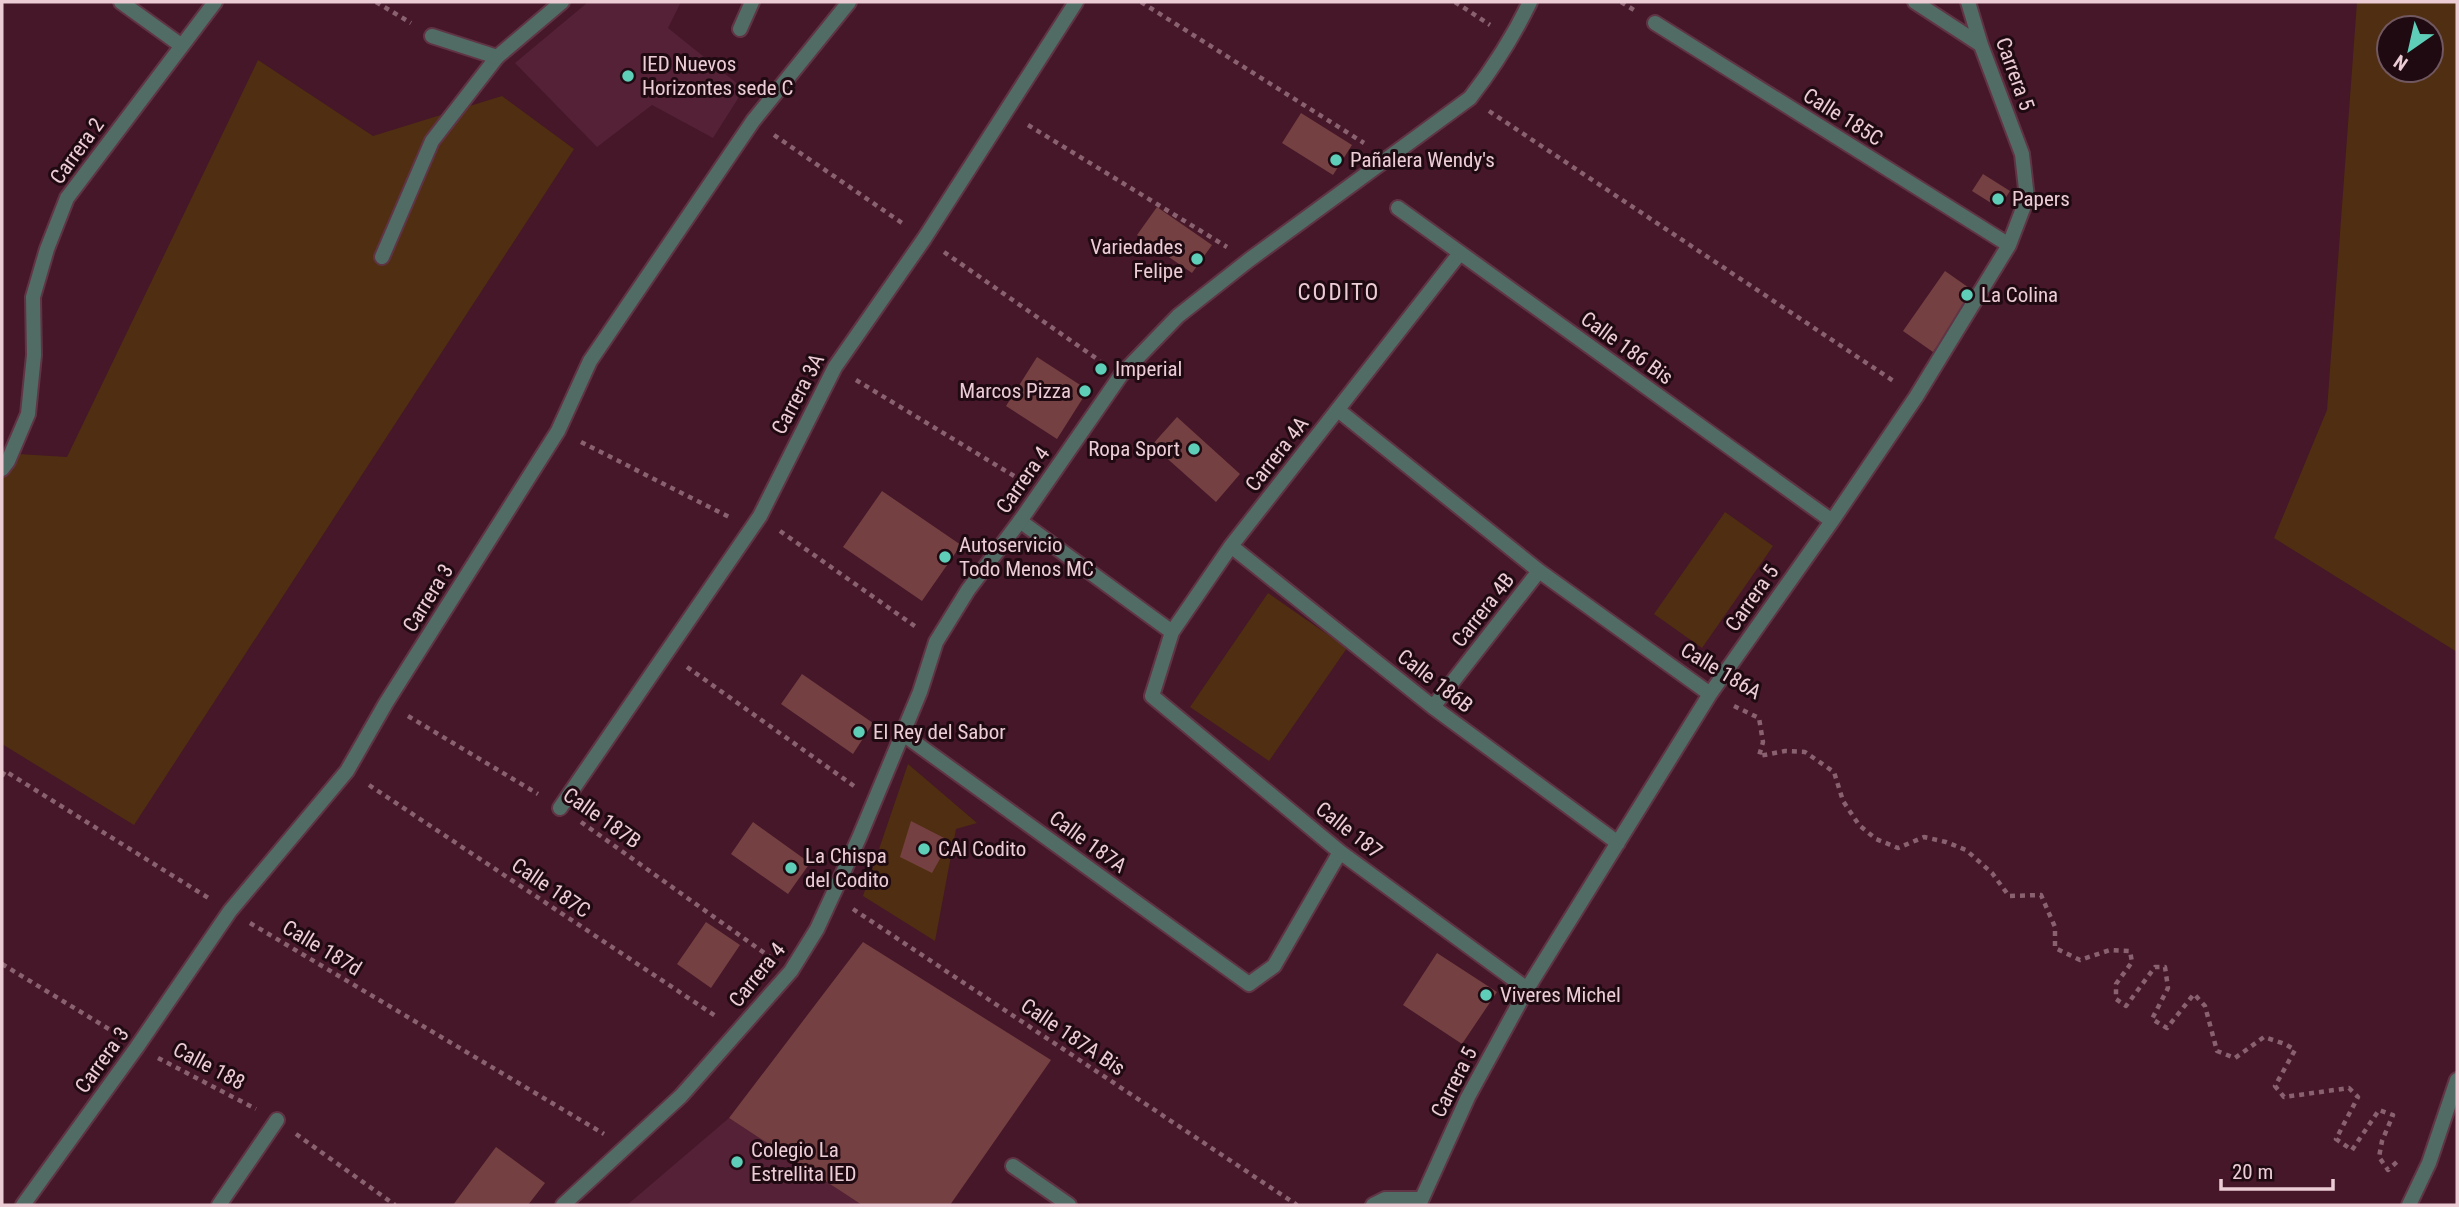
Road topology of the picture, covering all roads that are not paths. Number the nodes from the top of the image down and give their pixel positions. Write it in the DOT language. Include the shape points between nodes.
graph roads {
  1 [pos="121,2"];
  2 [pos="215,2"];
  3 [pos="562,2"];
  4 [pos="751,2"];
  5 [pos="849,2"];
  6 [pos="1076,2"];
  7 [pos="1530,2"];
  8 [pos="1914,2"];
  9 [pos="1968,2"];
  10 [pos="1655,23"];
  11 [pos="740,29"];
  12 [pos="432,36"];
  13 [pos="1982,45"];
  14 [pos="182,46"];
  15 [pos="497,57"];
  16 [pos="1398,208"];
  17 [pos="2009,245"];
  18 [pos="1460,254"];
  19 [pos="382,257"];
  20 [pos="1338,410"];
  21 [pos="2,469"];
  22 [pos="1020,521"];
  23 [pos="1832,521"];
  24 [pos="1231,546"];
  25 [pos="1539,571"];
  26 [pos="1172,632"];
  27 [pos="1710,694"];
  28 [pos="1152,696"];
  29 [pos="1433,707"];
  30 [pos="903,734"];
  31 [pos="561,808"];
  32 [pos="1618,843"];
  33 [pos="1340,852"];
  34 [pos="1527,989"];
  35 [pos="2457,1080"];
  36 [pos="277,1120"];
  37 [pos="1013,1166"];
  38 [pos="1420,1202"];
  39 [pos="23,1205"];
  40 [pos="219,1205"];
  41 [pos="563,1205"];
  42 [pos="1069,1205"];
  43 [pos="1373,1205"];
  44 [pos="2409,1205"];
  1 -- 14 [label="street"];
  2 -- 14 [label="street, Carrera 2"];
  3 -- 15 [label="street"];
  4 -- 11 [label="street"];
  5 -- 39 [label="street, Carrera 3" via="753,121 590,361 558,431 347,771 230,911"];
  6 -- 31 [label="street, Carrera 3A" via="924,239 835,367 756,522"];
  7 -- 22 [label="street, Carrera 4" via="1494,67 1470,98 1178,316 1121,375"];
  8 -- 13 [label="street"];
  9 -- 13 [label="street, Carrera 5"];
  10 -- 17 [label="street, Calle 185C"];
  12 -- 15 [label="street"];
  13 -- 17 [label="street, Carrera 5" via="2022,154 2027,198"];
  14 -- 21 [label="street, Carrera 2" via="67,198 33,297 28,414"];
  15 -- 19 [label="street" via="432,141"];
  16 -- 18 [label="street, Calle 186 Bis"];
  17 -- 23 [label="street, Carrera 5" via="1916,397"];
  18 -- 20 [label="street, Carrera 4A"];
  18 -- 23 [label="street, Calle 186 Bis"];
  20 -- 24 [label="street, Carrera 4A"];
  20 -- 25 [label="street, Calle 186A"];
  22 -- 26 [label="street"];
  22 -- 30 [label="street, Carrera 4" via="936,642"];
  23 -- 27 [label="street, Carrera 5"];
  24 -- 26 [label="street, Carrera 4A"];
  24 -- 29 [label="street, Calle 186B"];
  25 -- 27 [label="street, Calle 186A"];
  25 -- 29 [label="street, Carrera 4B"];
  26 -- 28 [label="street, Carrera 4A"];
  27 -- 32 [label="street, Carrera 5"];
  28 -- 33 [label="street, Calle 187"];
  29 -- 32 [label="street, Calle 186B"];
  30 -- 33 [label="street, Calle 187A" via="1249,984 1274,966"];
  30 -- 41 [label="street, Carrera 4" via="817,929 791,971 681,1096"];
  32 -- 34 [label="street, Carrera 5"];
  33 -- 34 [label="street, Calle 187"];
  34 -- 38 [label="street, Carrera 5" via="1468,1097"];
  35 -- 44 [label="street" via="2429,1163"];
  36 -- 40 [label="street"];
  37 -- 42 [label="street"];
  38 -- 43 [label="street" via="1385,1199"];
}
